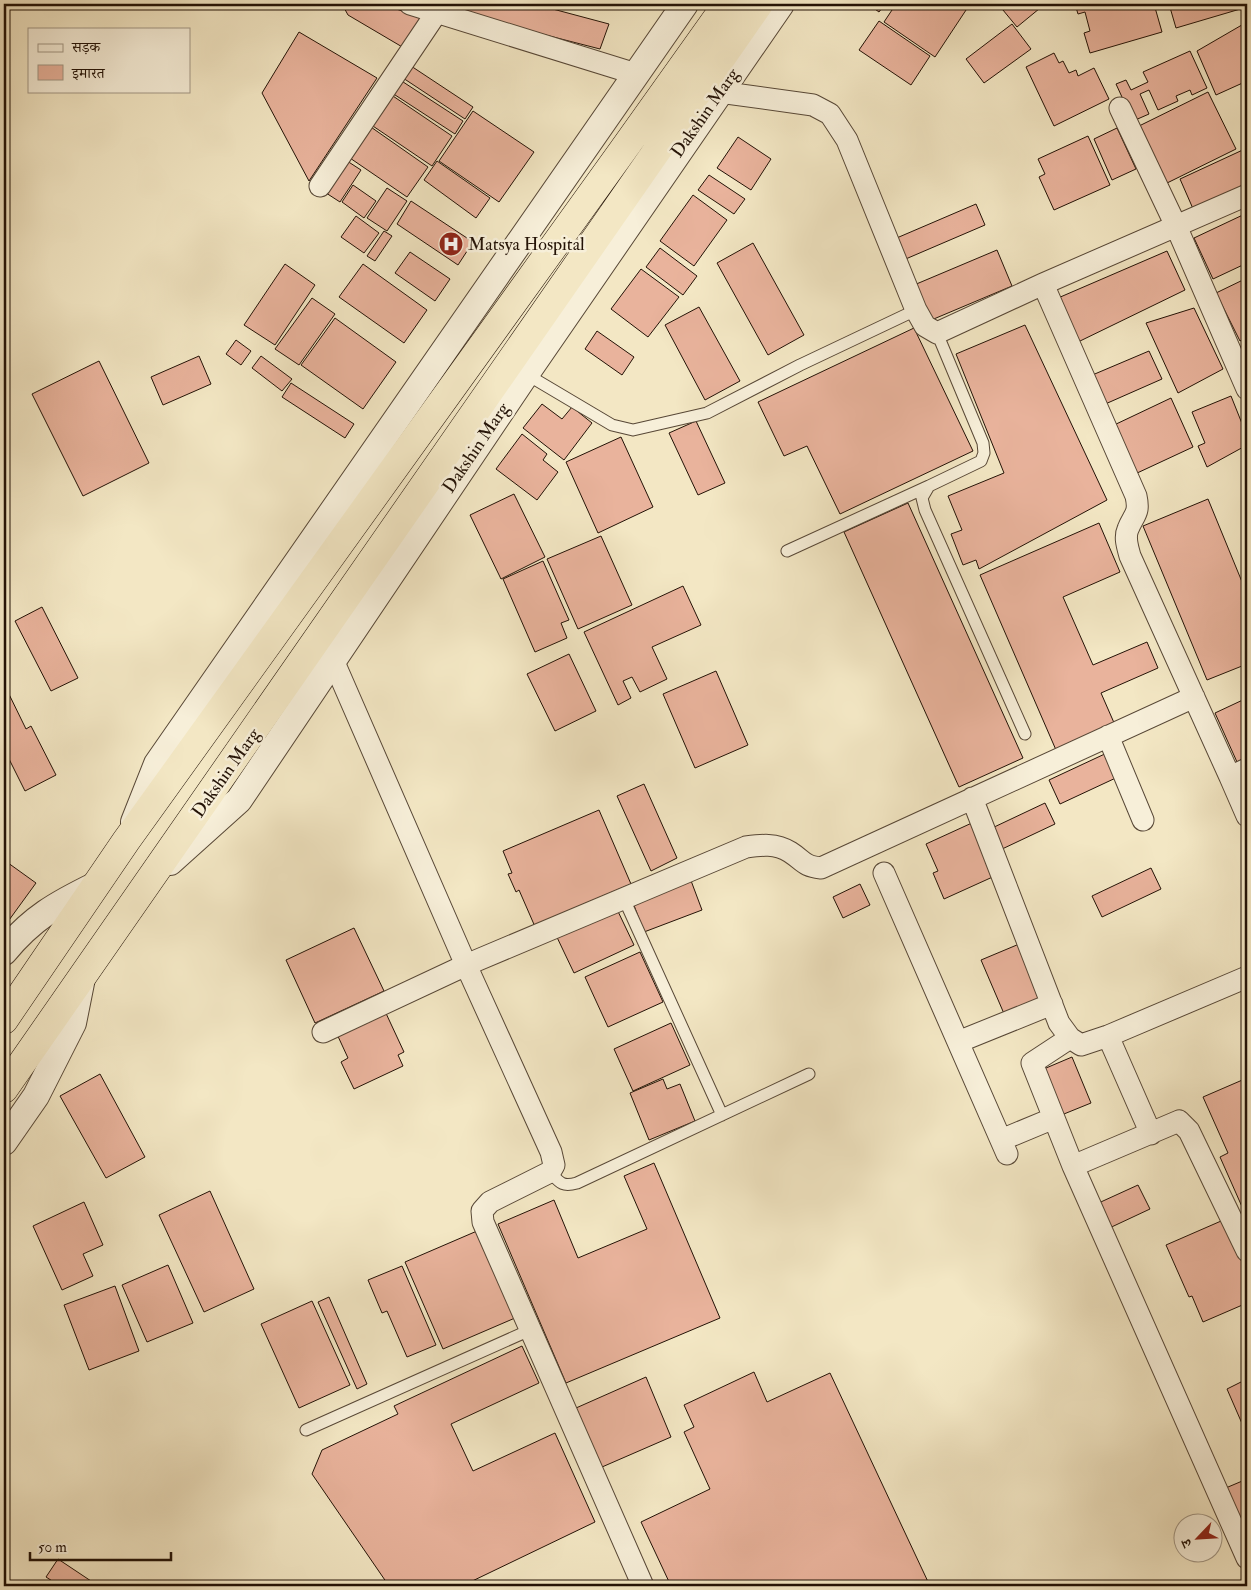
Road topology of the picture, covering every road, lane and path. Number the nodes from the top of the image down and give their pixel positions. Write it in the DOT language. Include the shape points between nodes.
graph roads {
  1 [pos="410,4"];
  2 [pos="685,4"];
  3 [pos="727,4"];
  4 [pos="759,4"];
  5 [pos="781,4"];
  6 [pos="437,12"];
  7 [pos="636,74"];
  8 [pos="719,92"];
  9 [pos="1120,108"];
  10 [pos="320,186"];
  11 [pos="1247,196"];
  12 [pos="1176,226"];
  13 [pos="1043,284"];
  14 [pos="916,310"];
  15 [pos="937,333"];
  16 [pos="526,374"];
  17 [pos="1247,389"];
  18 [pos="929,486"];
  19 [pos="787,551"];
  20 [pos="334,660"];
  21 [pos="1194,697"];
  22 [pos="1025,734"];
  23 [pos="1108,736"];
  24 [pos="1238,773"];
  25 [pos="972,798"];
  26 [pos="1247,816"];
  27 [pos="1143,820"];
  28 [pos="126,841"];
  29 [pos="884,873"];
  30 [pos="154,876"];
  31 [pos="96,885"];
  32 [pos="624,899"];
  33 [pos="4,952"];
  34 [pos="466,966"];
  35 [pos="1247,977"];
  36 [pos="82,978"];
  37 [pos="1052,1004"];
  38 [pos="4,1020"];
  39 [pos="323,1032"];
  40 [pos="1108,1036"];
  41 [pos="1070,1038"];
  42 [pos="958,1042"];
  43 [pos="809,1074"];
  44 [pos="4,1089"];
  45 [pos="722,1115"];
  46 [pos="1054,1118"];
  47 [pos="1151,1134"];
  48 [pos="4,1142"];
  49 [pos="1073,1166"];
  50 [pos="550,1172"];
  51 [pos="1247,1251"];
  52 [pos="530,1330"];
  53 [pos="306,1430"];
  54 [pos="1247,1558"];
  55 [pos="643,1586"];
  1 -- 6 [label="street"];
  2 -- 7 [label="street"];
  3 -- 28 [label="highway"];
  4 -- 30 [label="highway, Dakshin Marg"];
  5 -- 8 [label="street, Dakshin Marg"];
  6 -- 7 [label="street"];
  6 -- 10 [label="street"];
  7 -- 28 [label="street" via="157,764"];
  8 -- 14 [label="street" via="813,105 830,114 847,140"];
  8 -- 16 [label="street, Dakshin Marg"];
  9 -- 12 [label="street"];
  11 -- 12 [label="street"];
  12 -- 13 [label="street"];
  12 -- 17 [label="street"];
  13 -- 15 [label="street"];
  13 -- 21 [label="street" via="1136,496 1136,515 1127,530 1130,556"];
  14 -- 15 [label="street" via="924,326"];
  14 -- 16 [label="lane" via="708,413 633,430 612,425"];
  15 -- 18 [label="lane" via="983,443 984,453 981,461"];
  16 -- 20 [label="street, Dakshin Marg"];
  18 -- 19 [label="lane"];
  18 -- 22 [label="lane" via="922,498 927,517"];
  20 -- 30 [label="street, Dakshin Marg" via="239,800"];
  20 -- 34 [label="street"];
  21 -- 23 [label="street"];
  21 -- 24 [label="street"];
  23 -- 25 [label="street"];
  23 -- 27 [label="street"];
  24 -- 26 [label="street"];
  25 -- 32 [label="street" via="821,868 809,867 788,851 768,844 746,846"];
  25 -- 37 [label="street"];
  28 -- 31 [label="highway"];
  29 -- 42 [label="street"];
  30 -- 36 [label="highway, Dakshin Marg"];
  31 -- 33 [label="street" via="44,914 20,932"];
  31 -- 38 [label="highway"];
  32 -- 34 [label="street"];
  32 -- 45 [label="lane"];
  34 -- 39 [label="street"];
  34 -- 50 [label="street" via="551,1152 554,1165"];
  35 -- 40 [label="street"];
  36 -- 44 [label="highway, Dakshin Marg"];
  36 -- 48 [label="street" via="73,1023 36,1096"];
  37 -- 41 [label="street" via="1059,1023"];
  37 -- 42 [label="street"];
  40 -- 41 [label="street" via="1081,1045"];
  40 -- 47 [label="street"];
  41 -- 46 [label="street" via="1032,1063"];
  42 -- 46 [label="street" via="1004,1147"];
  43 -- 45 [label="lane"];
  45 -- 50 [label="lane" via="577,1183 567,1186"];
  46 -- 49 [label="street"];
  47 -- 49 [label="street"];
  47 -- 51 [label="street" via="1179,1121 1189,1131"];
  49 -- 54 [label="street"];
  50 -- 52 [label="street" via="490,1202 482,1211 483,1222"];
  52 -- 53 [label="lane"];
  52 -- 55 [label="street"];
}
